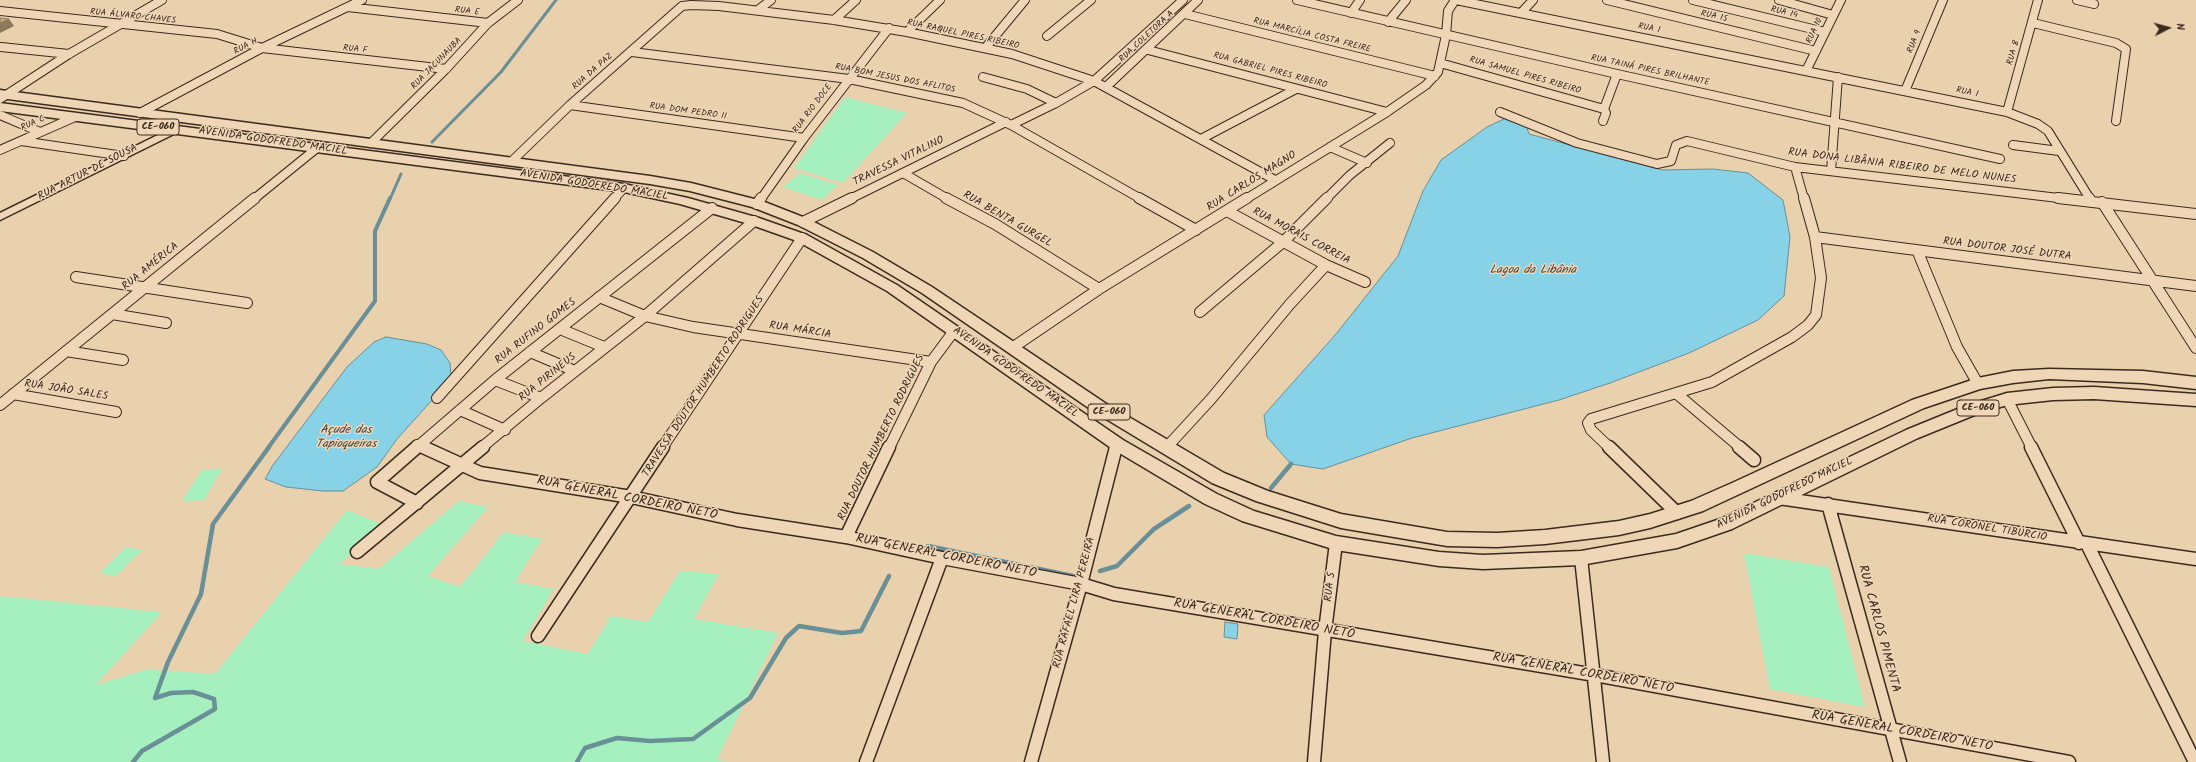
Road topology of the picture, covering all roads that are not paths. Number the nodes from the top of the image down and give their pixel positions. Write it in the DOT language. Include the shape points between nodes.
graph roads {
  1 [pos="162,0"];
  2 [pos="362,0"];
  3 [pos="518,0"];
  4 [pos="771,0"];
  5 [pos="856,0"];
  6 [pos="940,0"];
  7 [pos="1025,0"];
  8 [pos="1091,0"];
  9 [pos="1182,0"];
  10 [pos="1198,0"];
  11 [pos="1297,0"];
  12 [pos="1360,0"];
  13 [pos="1406,0"];
  14 [pos="1455,0"];
  15 [pos="1533,0"];
  16 [pos="1607,0"];
  17 [pos="1693,0"];
  18 [pos="1778,0"];
  19 [pos="1841,0"];
  20 [pos="1943,0"];
  21 [pos="2038,0"];
  22 [pos="2077,0"];
  23 [pos="2094,4"];
  24 [pos="691,5"];
  25 [pos="348,7"];
  26 [pos="758,10"];
  27 [pos="0,11"];
  28 [pos="1351,13"];
  29 [pos="1521,13"];
  30 [pos="1185,14"];
  31 [pos="1833,15"];
  32 [pos="834,20"];
  33 [pos="1388,22"];
  34 [pos="488,23"];
  35 [pos="2033,23"];
  36 [pos="120,24"];
  37 [pos="889,28"];
  38 [pos="907,32"];
  39 [pos="1825,32"];
  40 [pos="1446,35"];
  41 [pos="1047,36"];
  42 [pos="1,47"];
  43 [pos="986,47"];
  44 [pos="262,48"];
  45 [pos="1148,50"];
  46 [pos="1816,51"];
  47 [pos="632,52"];
  48 [pos="69,54"];
  49 [pos="1440,63"];
  50 [pos="446,69"];
  51 [pos="1806,71"];
  52 [pos="1618,74"];
  53 [pos="983,76"];
  54 [pos="1435,76"];
  55 [pos="1838,78"];
  56 [pos="849,79"];
  57 [pos="1094,81"];
  58 [pos="1106,87"];
  59 [pos="1296,89"];
  60 [pos="1905,91"];
  61 [pos="2,99"];
  62 [pos="1056,103"];
  63 [pos="570,105"];
  64 [pos="1604,109"];
  65 [pos="1387,112"];
  66 [pos="1500,112"];
  67 [pos="2007,112"];
  68 [pos="140,113"];
  69 [pos="0,116"];
  70 [pos="75,117"];
  71 [pos="1603,121"];
  72 [pos="1835,121"];
  73 [pos="2116,121"];
  74 [pos="1008,124"];
  75 [pos="176,129"];
  76 [pos="40,132"];
  77 [pos="804,138"];
  78 [pos="1201,139"];
  79 [pos="21,141"];
  80 [pos="1390,143"];
  81 [pos="371,144"];
  82 [pos="2013,145"];
  83 [pos="1330,147"];
  84 [pos="317,148"];
  85 [pos="0,150"];
  86 [pos="2059,151"];
  87 [pos="124,156"];
  88 [pos="2000,158"];
  89 [pos="512,161"];
  90 [pos="1367,163"];
  91 [pos="1795,167"];
  92 [pos="1831,171"];
  93 [pos="904,173"];
  94 [pos="1275,180"];
  95 [pos="624,188"];
  96 [pos="2092,201"];
  97 [pos="2102,202"];
  98 [pos="757,204"];
  99 [pos="712,208"];
  100 [pos="1227,211"];
  101 [pos="2196,214"];
  102 [pos="0,217"];
  103 [pos="754,221"];
  104 [pos="803,222"];
  105 [pos="1196,230"];
  106 [pos="1815,237"];
  107 [pos="802,238"];
  108 [pos="1283,242"];
  109 [pos="1917,250"];
  110 [pos="1326,265"];
  111 [pos="76,277"];
  112 [pos="2154,281"];
  113 [pos="1365,282"];
  114 [pos="2196,286"];
  115 [pos="145,288"];
  116 [pos="1099,289"];
  117 [pos="599,297"];
  118 [pos="247,303"];
  119 [pos="1200,312"];
  120 [pos="112,314"];
  121 [pos="645,316"];
  122 [pos="166,323"];
  123 [pos="560,329"];
  124 [pos="954,331"];
  125 [pos="740,334"];
  126 [pos="604,347"];
  127 [pos="1012,348"];
  128 [pos="2196,348"];
  129 [pos="66,350"];
  130 [pos="530,352"];
  131 [pos="123,360"];
  132 [pos="931,362"];
  133 [pos="575,371"];
  134 [pos="495,380"];
  135 [pos="2196,383"];
  136 [pos="1978,384"];
  137 [pos="13,394"];
  138 [pos="1677,394"];
  139 [pos="437,398"];
  140 [pos="541,398"];
  141 [pos="2007,399"];
  142 [pos="2196,400"];
  143 [pos="0,405"];
  144 [pos="460,410"];
  145 [pos="116,412"];
  146 [pos="504,430"];
  147 [pos="1117,444"];
  148 [pos="417,445"];
  149 [pos="1166,448"];
  150 [pos="1754,460"];
  151 [pos="461,466"];
  152 [pos="631,497"];
  153 [pos="1777,498"];
  154 [pos="417,504"];
  155 [pos="1828,504"];
  156 [pos="1677,513"];
  157 [pos="846,537"];
  158 [pos="1336,543"];
  159 [pos="2083,544"];
  160 [pos="357,552"];
  161 [pos="942,558"];
  162 [pos="1581,558"];
  163 [pos="2196,559"];
  164 [pos="1081,584"];
  165 [pos="1325,631"];
  166 [pos="538,636"];
  167 [pos="1595,675"];
  168 [pos="1891,730"];
  169 [pos="866,762"];
  170 [pos="1031,762"];
  171 [pos="1314,762"];
  172 [pos="1603,762"];
  173 [pos="1900,762"];
  174 [pos="2070,762"];
  175 [pos="2195,762"];
  1 -- 36 [label="street"];
  2 -- 25 [label="street, RUA H"];
  3 -- 34 [label="street, RUA JACUNAUBA"];
  4 -- 26 [label="street"];
  5 -- 32 [label="street"];
  6 -- 38 [label="street"];
  7 -- 43 [label="street"];
  8 -- 41 [label="street"];
  9 -- 57 [label="street, RUA COLETORA A"];
  10 -- 30 [label="street, RUA COLETORA A"];
  11 -- 28 [label="street, RUA TAINÁ PIRES BRILHANTE"];
  12 -- 28 [label="street"];
  13 -- 33 [label="street"];
  14 -- 29 [label="street, RUA 1"];
  14 -- 40 [label="street, RUA CARLOS MAGNO" via="1448,11"];
  15 -- 29 [label="street"];
  16 -- 46 [label="street, RUA 15"];
  17 -- 39 [label="street, RUA 14"];
  18 -- 31 [label="street"];
  19 -- 31 [label="street, RUA 10"];
  20 -- 60 [label="street, RUA 9"];
  21 -- 35 [label="street, RUA 8"];
  22 -- 23 [label="street"];
  24 -- 26 [label="street, RUA RAQUEL PIRES RIBEIRO"];
  24 -- 47 [label="street, RUA DA PAZ" via="682,6"];
  25 -- 34 [label="street, RUA E"];
  25 -- 44 [label="street, RUA H"];
  26 -- 32 [label="street, RUA RAQUEL PIRES RIBEIRO"];
  27 -- 36 [label="street, RUA ÁLVARO CHAVES"];
  28 -- 33 [label="street, RUA TAINÁ PIRES BRILHANTE"];
  29 -- 51 [label="street, RUA 1"];
  30 -- 45 [label="street, RUA COLETORA A"];
  30 -- 54 [label="street, RUA MARCÍLIA COSTA FREIRE"];
  31 -- 39 [label="street, RUA 10"];
  32 -- 37 [label="street, RUA RAQUEL PIRES RIBEIRO"];
  33 -- 40 [label="street, RUA TAINÁ PIRES BRILHANTE"];
  34 -- 50 [label="street, RUA JACUNAUBA"];
  35 -- 67 [label="street, RUA 8"];
  35 -- 73 [label="street" via="2116,42 2126,49"];
  36 -- 44 [label="street, RUA ÁLVARO CHAVES" via="217,34"];
  36 -- 48 [label="street"];
  37 -- 38 [label="street, RUA RAQUEL PIRES RIBEIRO"];
  37 -- 56 [label="street, RUA RIO DOCE"];
  38 -- 43 [label="street, RUA RAQUEL PIRES RIBEIRO"];
  39 -- 46 [label="street, RUA 10"];
  40 -- 49 [label="street, RUA CARLOS MAGNO"];
  40 -- 52 [label="street, RUA TAINÁ PIRES BRILHANTE"];
  42 -- 48 [label="street"];
  43 -- 57 [label="street, RUA RAQUEL PIRES RIBEIRO"];
  44 -- 50 [label="street, RUA F"];
  44 -- 68 [label="street, RUA H"];
  45 -- 58 [label="street, RUA COLETORA A"];
  45 -- 59 [label="street, RUA GABRIEL PIRES RIBEIRO"];
  46 -- 51 [label="street, RUA 10"];
  47 -- 56 [label="street, RUA BOM JESUS DOS AFLITOS"];
  47 -- 63 [label="street, RUA DA PAZ"];
  48 -- 61 [label="street"];
  49 -- 54 [label="street, RUA CARLOS MAGNO"];
  49 -- 64 [label="street, RUA SAMUEL PIRES RIBEIRO"];
  50 -- 81 [label="street, RUA JACUNAUBA"];
  51 -- 55 [label="street, RUA 1"];
  52 -- 64 [label="street"];
  52 -- 72 [label="street, RUA TAINÁ PIRES BRILHANTE"];
  53 -- 62 [label="street" via="1027,89"];
  54 -- 65 [label="street, RUA CARLOS MAGNO"];
  55 -- 60 [label="street, RUA 1"];
  55 -- 72 [label="street"];
  56 -- 74 [label="street, RUA BOM JESUS DOS AFLITOS" via="944,97"];
  56 -- 77 [label="street, RUA RIO DOCE"];
  57 -- 58 [label="street, RUA RAQUEL PIRES RIBEIRO"];
  57 -- 62 [label="street, TRAVESSA VITALINO"];
  58 -- 78 [label="street, RUA RAQUEL PIRES RIBEIRO"];
  59 -- 65 [label="street, RUA GABRIEL PIRES RIBEIRO"];
  59 -- 78 [label="street"];
  60 -- 67 [label="street, RUA 1"];
  61 -- 68 [label="main road, AVENIDA GODOFREDO MACIEL / CE-060"];
  61 -- 70 [label="main road, AVENIDA GODOFREDO MACIEL / CE-060"];
  62 -- 74 [label="street, TRAVESSA VITALINO"];
  63 -- 77 [label="street, RUA DOM PEDRO II"];
  63 -- 89 [label="street, RUA DA PAZ"];
  64 -- 71 [label="street" via="1606,113"];
  65 -- 83 [label="street, RUA CARLOS MAGNO"];
  66 -- 91 [label="street, RUA DONA LIBÂNIA RIBEIRO DE MELO NUNES" via="1577,143 1657,164 1671,161 1676,144 1687,142"];
  67 -- 86 [label="street, RUA 1" via="2043,127"];
  68 -- 81 [label="main road, AVENIDA GODOFREDO MACIEL / CE-060"];
  69 -- 76 [label="street"];
  70 -- 75 [label="main road, AVENIDA GODOFREDO MACIEL / CE-060"];
  70 -- 76 [label="street, RUA C"];
  72 -- 88 [label="street, RUA TAINÁ PIRES BRILHANTE"];
  72 -- 92 [label="street"];
  74 -- 93 [label="street, TRAVESSA VITALINO"];
  74 -- 105 [label="street, RUA BOM JESUS DOS AFLITOS"];
  75 -- 84 [label="main road, AVENIDA GODOFREDO MACIEL / CE-060"];
  75 -- 87 [label="street, RUA ARTUR DE SOUSA"];
  76 -- 79 [label="street, RUA C"];
  77 -- 98 [label="street, RUA RIO DOCE"];
  78 -- 94 [label="street, RUA RAQUEL PIRES RIBEIRO"];
  79 -- 85 [label="street, RUA C"];
  79 -- 87 [label="street"];
  80 -- 90 [label="street"];
  81 -- 89 [label="main road, AVENIDA GODOFREDO MACIEL / CE-060"];
  82 -- 86 [label="street"];
  83 -- 90 [label="street"];
  83 -- 94 [label="street, RUA CARLOS MAGNO"];
  84 -- 95 [label="main road, AVENIDA GODOFREDO MACIEL / CE-060"];
  84 -- 115 [label="street, RUA AMÉRICA"];
  86 -- 96 [label="street"];
  87 -- 102 [label="street, RUA ARTUR DE SOUSA"];
  89 -- 98 [label="main road, AVENIDA GODOFREDO MACIEL / CE-060" via="691,187"];
  90 -- 108 [label="street" via="1350,175"];
  91 -- 92 [label="street, RUA DONA LIBÂNIA RIBEIRO DE MELO NUNES"];
  91 -- 106 [label="street"];
  92 -- 96 [label="street, RUA DONA LIBÂNIA RIBEIRO DE MELO NUNES"];
  93 -- 104 [label="street, TRAVESSA VITALINO"];
  93 -- 116 [label="street, RUA BENTA GURGEL" via="979,218 995,224"];
  94 -- 100 [label="street, RUA CARLOS MAGNO"];
  95 -- 99 [label="main road, AVENIDA GODOFREDO MACIEL / CE-060"];
  95 -- 139 [label="street"];
  96 -- 97 [label="street, RUA DONA LIBÂNIA RIBEIRO DE MELO NUNES"];
  97 -- 101 [label="street, RUA DONA LIBÂNIA RIBEIRO DE MELO NUNES"];
  97 -- 112 [label="street"];
  98 -- 104 [label="main road, AVENIDA GODOFREDO MACIEL / CE-060"];
  99 -- 103 [label="main road, AVENIDA GODOFREDO MACIEL / CE-060"];
  99 -- 117 [label="street, RUA RUFINO GOMES"];
  100 -- 105 [label="street, RUA CARLOS MAGNO"];
  100 -- 108 [label="street, RUA MORAIS CORREIA"];
  103 -- 107 [label="main road, AVENIDA GODOFREDO MACIEL / CE-060"];
  103 -- 121 [label="street, RUA PIRINEUS"];
  104 -- 127 [label="main road, AVENIDA GODOFREDO MACIEL / CE-060" via="868,255 927,290"];
  105 -- 116 [label="street, RUA CARLOS MAGNO"];
  106 -- 109 [label="street, RUA DOUTOR JOSÉ DUTRA"];
  106 -- 138 [label="street" via="1821,278 1820,295 1816,315 1808,325 1792,337 1712,382"];
  107 -- 124 [label="main road, AVENIDA GODOFREDO MACIEL / CE-060" via="892,288"];
  107 -- 125 [label="street, TRAVESSA DOUTOR HUMBERTO RODRIGUES"];
  108 -- 110 [label="street, RUA MORAIS CORREIA"];
  108 -- 119 [label="street"];
  109 -- 112 [label="street, RUA DOUTOR JOSÉ DUTRA"];
  109 -- 136 [label="street" via="1957,347"];
  110 -- 113 [label="street, RUA MORAIS CORREIA"];
  110 -- 149 [label="street"];
  111 -- 115 [label="street"];
  112 -- 114 [label="street, RUA DOUTOR JOSÉ DUTRA"];
  112 -- 128 [label="street"];
  115 -- 118 [label="street"];
  115 -- 120 [label="street, RUA AMÉRICA"];
  116 -- 127 [label="street, RUA CARLOS MAGNO"];
  117 -- 121 [label="street, RUA MÁRCIA"];
  117 -- 123 [label="street, RUA RUFINO GOMES"];
  120 -- 122 [label="street"];
  120 -- 129 [label="street, RUA AMÉRICA"];
  121 -- 125 [label="street, RUA MÁRCIA"];
  121 -- 126 [label="street, RUA PIRINEUS"];
  123 -- 126 [label="street"];
  123 -- 130 [label="street, RUA RUFINO GOMES"];
  124 -- 132 [label="street, RUA DOUTOR HUMBERTO RODRIGUES"];
  124 -- 147 [label="main road, AVENIDA GODOFREDO MACIEL / CE-060"];
  125 -- 132 [label="street, RUA MÁRCIA"];
  125 -- 152 [label="street, TRAVESSA DOUTOR HUMBERTO RODRIGUES"];
  126 -- 133 [label="street, RUA PIRINEUS"];
  127 -- 149 [label="main road, AVENIDA GODOFREDO MACIEL / CE-060"];
  129 -- 131 [label="street"];
  129 -- 137 [label="street, RUA AMÉRICA"];
  130 -- 133 [label="street"];
  130 -- 134 [label="street, RUA RUFINO GOMES"];
  132 -- 157 [label="street, RUA DOUTOR HUMBERTO RODRIGUES"];
  133 -- 140 [label="street, RUA PIRINEUS"];
  134 -- 140 [label="street"];
  134 -- 144 [label="street, RUA RUFINO GOMES"];
  135 -- 136 [label="main road, AVENIDA GODOFREDO MACIEL / CE-060" via="2143,377 2049,374 2013,377"];
  136 -- 156 [label="main road, AVENIDA GODOFREDO MACIEL / CE-060" via="1918,404 1776,471"];
  137 -- 143 [label="street, RUA AMÉRICA"];
  137 -- 145 [label="street, RUA JOÃO SALES"];
  138 -- 150 [label="street"];
  138 -- 156 [label="street" via="1591,419 1588,423 1591,430"];
  140 -- 146 [label="street, RUA PIRINEUS"];
  141 -- 142 [label="main road, AVENIDA GODOFREDO MACIEL / CE-060" via="2094,393"];
  141 -- 153 [label="main road, AVENIDA GODOFREDO MACIEL / CE-060" via="1971,410 1912,434"];
  141 -- 159 [label="street"];
  144 -- 146 [label="street"];
  144 -- 148 [label="street, RUA RUFINO GOMES"];
  146 -- 151 [label="street, RUA PIRINEUS"];
  147 -- 158 [label="main road, AVENIDA GODOFREDO MACIEL / CE-060" via="1211,499 1248,516"];
  147 -- 164 [label="street, RUA RAFAEL LIRA PEREIRA"];
  148 -- 151 [label="street, RUA GENERAL CORDEIRO NETO"];
  148 -- 154 [label="street, RUA RUFINO GOMES" via="378,479 377,484"];
  149 -- 156 [label="main road, AVENIDA GODOFREDO MACIEL / CE-060" via="1218,478 1283,503 1340,521 1446,539 1496,540 1582,533 1650,522"];
  151 -- 152 [label="street, RUA GENERAL CORDEIRO NETO" via="480,473"];
  151 -- 154 [label="street, RUA PIRINEUS"];
  152 -- 157 [label="street, RUA GENERAL CORDEIRO NETO" via="737,520"];
  152 -- 166 [label="street, TRAVESSA DOUTOR HUMBERTO RODRIGUES"];
  153 -- 155 [label="street, RUA CORONEL TIBÚRCIO"];
  153 -- 162 [label="main road, AVENIDA GODOFREDO MACIEL / CE-060" via="1726,524 1677,541"];
  154 -- 160 [label="street, RUA PIRINEUS"];
  155 -- 159 [label="street, RUA CORONEL TIBÚRCIO"];
  155 -- 168 [label="street, RUA CARLOS PIMENTA"];
  157 -- 161 [label="street, RUA GENERAL CORDEIRO NETO"];
  158 -- 162 [label="main road, AVENIDA GODOFREDO MACIEL / CE-060" via="1476,562"];
  158 -- 165 [label="street, RUA 5"];
  159 -- 163 [label="street, RUA CORONEL TIBÚRCIO"];
  159 -- 175 [label="street"];
  161 -- 164 [label="street, RUA GENERAL CORDEIRO NETO"];
  161 -- 169 [label="street"];
  162 -- 167 [label="street"];
  164 -- 165 [label="street, RUA GENERAL CORDEIRO NETO" via="1114,594"];
  164 -- 170 [label="street, RUA RAFAEL LIRA PEREIRA"];
  165 -- 167 [label="street, RUA GENERAL CORDEIRO NETO"];
  165 -- 171 [label="street, RUA 5"];
  167 -- 168 [label="street, RUA GENERAL CORDEIRO NETO"];
  167 -- 172 [label="street"];
  168 -- 173 [label="street, RUA CARLOS PIMENTA"];
  168 -- 174 [label="street, RUA GENERAL CORDEIRO NETO"];
}
